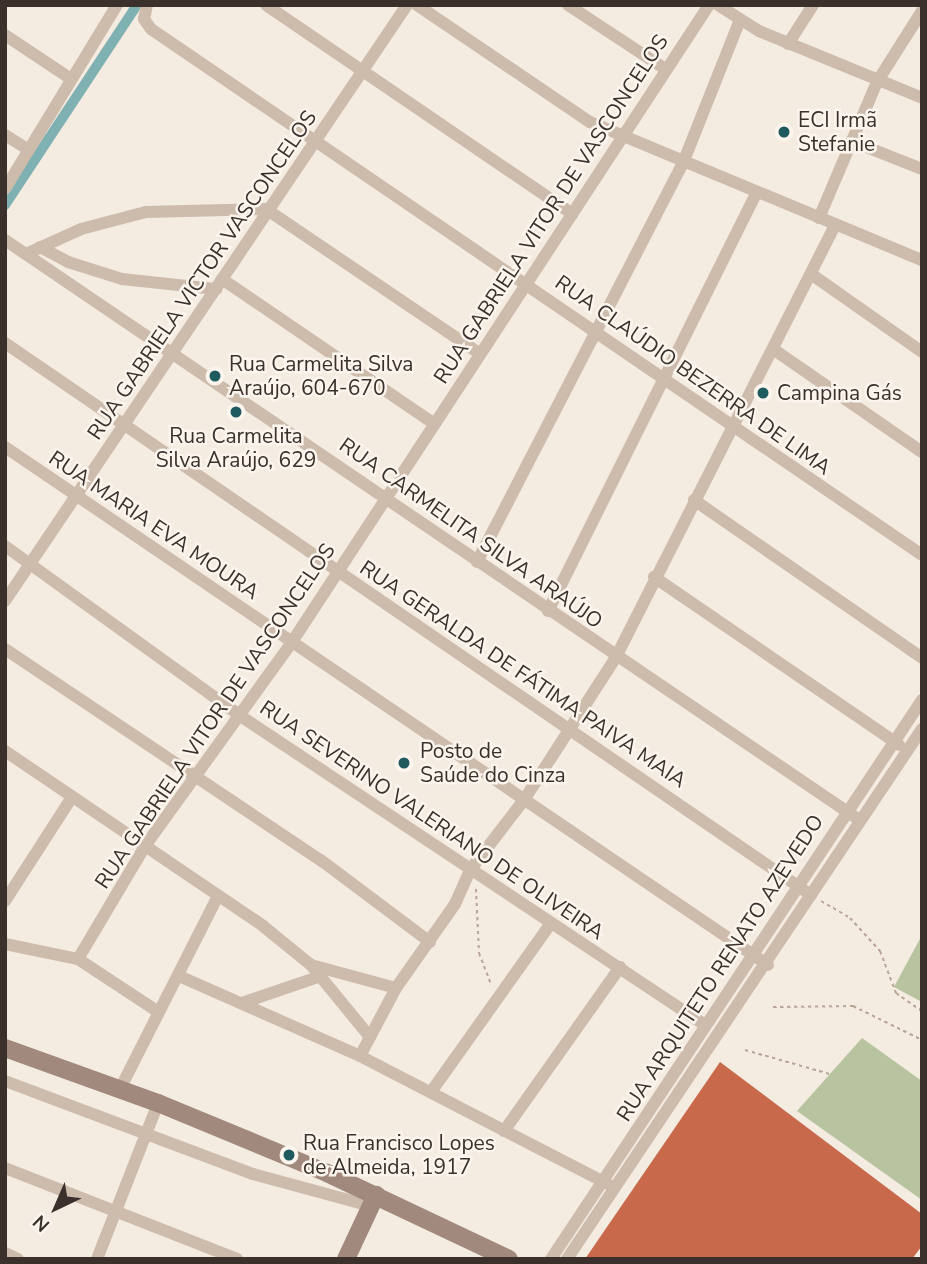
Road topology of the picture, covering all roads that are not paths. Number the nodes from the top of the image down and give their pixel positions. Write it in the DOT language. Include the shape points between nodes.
graph roads {
  1 [pos="147,5"];
  2 [pos="266,5"];
  3 [pos="407,5"];
  4 [pos="417,5"];
  5 [pos="568,5"];
  6 [pos="709,5"];
  7 [pos="718,5"];
  8 [pos="813,5"];
  9 [pos="115,6"];
  10 [pos="922,11"];
  11 [pos="740,20"];
  12 [pos="5,34"];
  13 [pos="788,44"];
  14 [pos="665,69"];
  15 [pos="363,72"];
  16 [pos="71,79"];
  17 [pos="877,82"];
  18 [pos="922,98"];
  19 [pos="5,135"];
  20 [pos="624,139"];
  21 [pos="316,140"];
  22 [pos="851,141"];
  23 [pos="27,149"];
  24 [pos="682,163"];
  25 [pos="922,169"];
  26 [pos="5,188"];
  27 [pos="755,195"];
  28 [pos="266,209"];
  29 [pos="572,214"];
  30 [pos="819,218"];
  31 [pos="835,225"];
  32 [pos="6,241"];
  33 [pos="40,247"];
  34 [pos="26,254"];
  35 [pos="922,260"];
  36 [pos="811,274"];
  37 [pos="525,282"];
  38 [pos="219,284"];
  39 [pos="595,331"];
  40 [pos="5,343"];
  41 [pos="773,349"];
  42 [pos="922,352"];
  43 [pos="479,353"];
  44 [pos="173,354"];
  45 [pos="663,378"];
  46 [pos="433,423"];
  47 [pos="124,426"];
  48 [pos="734,427"];
  49 [pos="5,447"];
  50 [pos="922,452"];
  51 [pos="76,495"];
  52 [pos="384,495"];
  53 [pos="694,499"];
  54 [pos="5,546"];
  55 [pos="922,555"];
  56 [pos="478,562"];
  57 [pos="32,564"];
  58 [pos="337,570"];
  59 [pos="654,577"];
  60 [pos="5,601"];
  61 [pos="548,611"];
  62 [pos="292,642"];
  63 [pos="5,649"];
  64 [pos="616,657"];
  65 [pos="922,658"];
  66 [pos="922,700"];
  67 [pos="239,715"];
  68 [pos="922,729"];
  69 [pos="570,730"];
  70 [pos="893,741"];
  71 [pos="5,751"];
  72 [pos="908,751"];
  73 [pos="192,776"];
  74 [pos="72,797"];
  75 [pos="524,800"];
  76 [pos="846,811"];
  77 [pos="858,819"];
  78 [pos="145,846"];
  79 [pos="473,873"];
  80 [pos="796,883"];
  81 [pos="811,895"];
  82 [pos="218,896"];
  83 [pos="5,901"];
  84 [pos="551,923"];
  85 [pos="430,942"];
  86 [pos="5,944"];
  87 [pos="751,954"];
  88 [pos="78,959"];
  89 [pos="311,965"];
  90 [pos="768,965"];
  91 [pos="620,967"];
  92 [pos="179,976"];
  93 [pos="318,978"];
  94 [pos="396,988"];
  95 [pos="242,1003"];
  96 [pos="157,1011"];
  97 [pos="705,1025"];
  98 [pos="369,1037"];
  99 [pos="5,1048"];
  100 [pos="360,1056"];
  101 [pos="5,1081"];
  102 [pos="120,1089"];
  103 [pos="431,1092"];
  104 [pos="158,1103"];
  105 [pos="504,1130"];
  106 [pos="145,1135"];
  107 [pos="5,1168"];
  108 [pos="609,1184"];
  109 [pos="374,1201"];
  110 [pos="117,1210"];
  111 [pos="5,1253"];
  112 [pos="18,1259"];
  113 [pos="97,1259"];
  114 [pos="237,1259"];
  115 [pos="346,1259"];
  116 [pos="509,1259"];
  117 [pos="551,1259"];
  118 [pos="567,1259"];
  1 -- 21 [label="street, RUA CLAÚDIO BEZERRA DE LIMA" via="144,19 151,29"];
  2 -- 15 [label="street"];
  3 -- 15 [label="street, RUA GABRIELA VICTOR VASCONCELOS"];
  4 -- 20 [label="street" via="541,91"];
  5 -- 14 [label="street"];
  6 -- 14 [label="street, RUA GABRIELA VITOR DE VASCONCELOS"];
  7 -- 11 [label="street"];
  8 -- 13 [label="street"];
  9 -- 16 [label="street"];
  10 -- 17 [label="street"];
  11 -- 13 [label="street"];
  11 -- 24 [label="street"];
  12 -- 16 [label="street"];
  13 -- 17 [label="street"];
  14 -- 20 [label="street, RUA GABRIELA VITOR DE VASCONCELOS"];
  15 -- 21 [label="street, RUA GABRIELA VICTOR VASCONCELOS"];
  15 -- 29 [label="street"];
  16 -- 23 [label="street"];
  17 -- 18 [label="street"];
  17 -- 22 [label="street"];
  19 -- 23 [label="street"];
  20 -- 24 [label="street"];
  20 -- 29 [label="street, RUA GABRIELA VITOR DE VASCONCELOS"];
  21 -- 28 [label="street, RUA GABRIELA VICTOR VASCONCELOS"];
  21 -- 37 [label="street, RUA CLAÚDIO BEZERRA DE LIMA"];
  22 -- 25 [label="street"];
  22 -- 30 [label="street"];
  23 -- 26 [label="street"];
  24 -- 27 [label="street"];
  24 -- 39 [label="street"];
  27 -- 30 [label="street"];
  27 -- 45 [label="street"];
  28 -- 33 [label="street" via="146,212"];
  28 -- 38 [label="street, RUA GABRIELA VICTOR VASCONCELOS"];
  28 -- 43 [label="street"];
  29 -- 37 [label="street, RUA GABRIELA VITOR DE VASCONCELOS"];
  30 -- 31 [label="street"];
  31 -- 35 [label="street"];
  31 -- 36 [label="street"];
  32 -- 34 [label="street, RUA CARMELITA SILVA ARAÚJO"];
  33 -- 34 [label="street"];
  33 -- 38 [label="street" via="68,262 122,279"];
  34 -- 44 [label="street, RUA CARMELITA SILVA ARAÚJO"];
  36 -- 41 [label="street"];
  36 -- 42 [label="street"];
  37 -- 39 [label="street, RUA CLAÚDIO BEZERRA DE LIMA"];
  37 -- 43 [label="street, RUA GABRIELA VITOR DE VASCONCELOS"];
  38 -- 44 [label="street, RUA GABRIELA VICTOR VASCONCELOS"];
  38 -- 46 [label="street"];
  39 -- 45 [label="street, RUA CLAÚDIO BEZERRA DE LIMA"];
  39 -- 56 [label="street"];
  40 -- 47 [label="street, RUA GERALDA DE FÁTIMA PAIVA MAIA"];
  41 -- 48 [label="street"];
  41 -- 50 [label="street"];
  43 -- 46 [label="street, RUA GABRIELA VITOR DE VASCONCELOS"];
  44 -- 47 [label="street, RUA GABRIELA VICTOR VASCONCELOS"];
  44 -- 52 [label="street, RUA CARMELITA SILVA ARAÚJO"];
  45 -- 48 [label="street, RUA CLAÚDIO BEZERRA DE LIMA"];
  45 -- 61 [label="street"];
  46 -- 52 [label="street, RUA GABRIELA VITOR DE VASCONCELOS"];
  47 -- 51 [label="street, RUA GABRIELA VICTOR VASCONCELOS"];
  47 -- 58 [label="street, RUA GERALDA DE FÁTIMA PAIVA MAIA"];
  48 -- 53 [label="street"];
  48 -- 55 [label="street, RUA CLAÚDIO BEZERRA DE LIMA"];
  49 -- 51 [label="street, RUA MARIA EVA MOURA"];
  51 -- 57 [label="street, RUA GABRIELA VICTOR VASCONCELOS"];
  51 -- 62 [label="street, RUA MARIA EVA MOURA"];
  52 -- 56 [label="street, RUA CARMELITA SILVA ARAÚJO"];
  52 -- 58 [label="street, RUA GABRIELA VITOR DE VASCONCELOS"];
  53 -- 59 [label="street"];
  53 -- 65 [label="street"];
  54 -- 57 [label="street, RUA SEVERINO VALERIANO DE OLIVEIRA"];
  56 -- 61 [label="street, RUA CARMELITA SILVA ARAÚJO"];
  57 -- 60 [label="street, RUA GABRIELA VICTOR VASCONCELOS"];
  57 -- 67 [label="street, RUA SEVERINO VALERIANO DE OLIVEIRA"];
  58 -- 62 [label="street, RUA GABRIELA VITOR DE VASCONCELOS"];
  58 -- 69 [label="street, RUA GERALDA DE FÁTIMA PAIVA MAIA"];
  59 -- 64 [label="street"];
  59 -- 70 [label="street"];
  61 -- 64 [label="street, RUA CARMELITA SILVA ARAÚJO"];
  62 -- 67 [label="street, RUA GABRIELA VITOR DE VASCONCELOS"];
  62 -- 75 [label="street, RUA MARIA EVA MOURA"];
  63 -- 73 [label="street"];
  64 -- 69 [label="street"];
  64 -- 76 [label="street, RUA CARMELITA SILVA ARAÚJO"];
  66 -- 70 [label="street, RUA ARQUITETO RENATO AZEVEDO"];
  67 -- 73 [label="street, RUA GABRIELA VITOR DE VASCONCELOS"];
  67 -- 79 [label="street, RUA SEVERINO VALERIANO DE OLIVEIRA"];
  68 -- 72 [label="street, RUA ARQUITETO RENATO AZEVEDO"];
  69 -- 75 [label="street"];
  69 -- 80 [label="street, RUA GERALDA DE FÁTIMA PAIVA MAIA"];
  70 -- 72 [label="street"];
  70 -- 76 [label="street, RUA ARQUITETO RENATO AZEVEDO"];
  71 -- 74 [label="street"];
  72 -- 77 [label="street, RUA ARQUITETO RENATO AZEVEDO"];
  73 -- 78 [label="street, RUA GABRIELA VITOR DE VASCONCELOS"];
  73 -- 85 [label="street" via="322,861"];
  74 -- 78 [label="street"];
  74 -- 83 [label="street"];
  75 -- 79 [label="street"];
  75 -- 87 [label="street, RUA MARIA EVA MOURA"];
  76 -- 77 [label="street, RUA CARMELITA SILVA ARAÚJO"];
  76 -- 80 [label="street, RUA ARQUITETO RENATO AZEVEDO"];
  77 -- 81 [label="street, RUA ARQUITETO RENATO AZEVEDO"];
  78 -- 82 [label="street"];
  78 -- 88 [label="street, RUA GABRIELA VITOR DE VASCONCELOS"];
  79 -- 84 [label="street, RUA SEVERINO VALERIANO DE OLIVEIRA"];
  79 -- 85 [label="street"];
  80 -- 81 [label="street, RUA GERALDA DE FÁTIMA PAIVA MAIA"];
  80 -- 87 [label="street, RUA ARQUITETO RENATO AZEVEDO"];
  81 -- 90 [label="street, RUA ARQUITETO RENATO AZEVEDO"];
  82 -- 89 [label="street"];
  82 -- 92 [label="street"];
  84 -- 91 [label="street, RUA SEVERINO VALERIANO DE OLIVEIRA"];
  84 -- 103 [label="street"];
  85 -- 94 [label="street"];
  86 -- 88 [label="street"];
  87 -- 90 [label="street, RUA MARIA EVA MOURA"];
  87 -- 97 [label="street, RUA ARQUITETO RENATO AZEVEDO"];
  88 -- 96 [label="street"];
  89 -- 93 [label="street"];
  89 -- 94 [label="street"];
  90 -- 108 [label="street, RUA ARQUITETO RENATO AZEVEDO"];
  91 -- 97 [label="street, RUA SEVERINO VALERIANO DE OLIVEIRA"];
  91 -- 105 [label="street"];
  92 -- 95 [label="street"];
  92 -- 96 [label="street"];
  93 -- 95 [label="street"];
  93 -- 98 [label="street"];
  94 -- 98 [label="street"];
  95 -- 100 [label="street"];
  96 -- 102 [label="street"];
  97 -- 108 [label="street, RUA ARQUITETO RENATO AZEVEDO"];
  98 -- 100 [label="street"];
  99 -- 102 [label="main road"];
  100 -- 103 [label="street"];
  101 -- 106 [label="street"];
  102 -- 104 [label="main road"];
  103 -- 105 [label="street"];
  104 -- 106 [label="street"];
  104 -- 109 [label="main road"];
  105 -- 108 [label="street"];
  106 -- 109 [label="street" via="253,1174"];
  106 -- 110 [label="street"];
  107 -- 110 [label="street"];
  108 -- 117 [label="street, RUA ARQUITETO RENATO AZEVEDO"];
  108 -- 118 [label="street, RUA ARQUITETO RENATO AZEVEDO"];
  109 -- 115 [label="main road"];
  109 -- 116 [label="main road"];
  110 -- 113 [label="street"];
  110 -- 114 [label="street"];
  111 -- 112 [label="street"];
}
